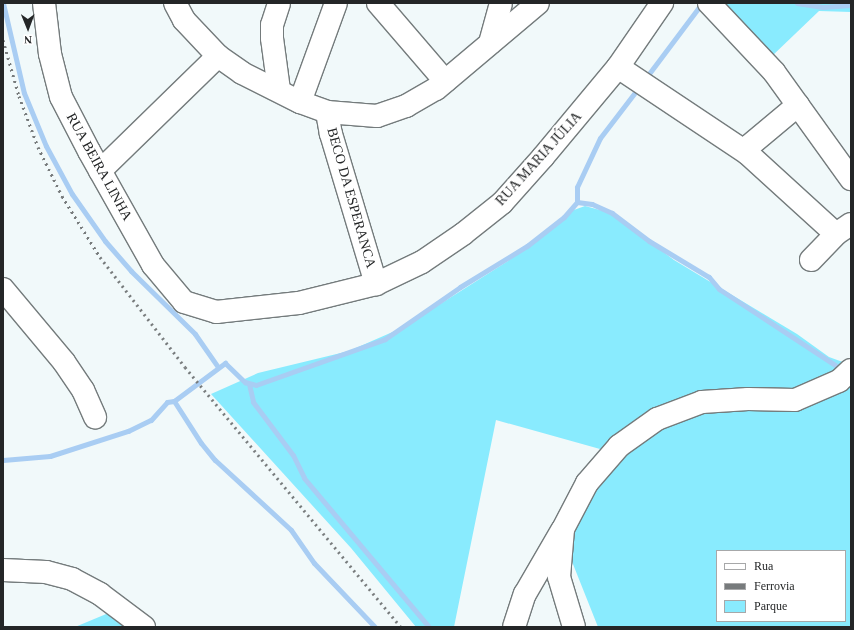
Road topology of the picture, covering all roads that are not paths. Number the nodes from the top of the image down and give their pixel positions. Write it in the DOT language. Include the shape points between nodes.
graph roads {
  1 [pos="44,3"];
  2 [pos="175,3"];
  3 [pos="279,3"];
  4 [pos="336,3"];
  5 [pos="378,3"];
  6 [pos="501,3"];
  7 [pos="538,3"];
  8 [pos="662,3"];
  9 [pos="709,3"];
  10 [pos="490,43"];
  11 [pos="218,56"];
  12 [pos="618,67"];
  13 [pos="445,81"];
  14 [pos="279,90"];
  15 [pos="300,102"];
  16 [pos="798,105"];
  17 [pos="327,112"];
  18 [pos="747,153"];
  19 [pos="100,171"];
  20 [pos="851,179"];
  21 [pos="843,229"];
  22 [pos="812,260"];
  23 [pos="376,284"];
  24 [pos="3,290"];
  25 [pos="197,308"];
  26 [pos="851,370"];
  27 [pos="96,417"];
  28 [pos="563,529"];
  29 [pos="3,570"];
  30 [pos="144,627"];
  31 [pos="514,627"];
  32 [pos="574,627"];
  1 -- 19 [label="street, RUA BEIRA LINHA" via="50,54 61,97"];
  2 -- 11 [label="street" via="184,20"];
  3 -- 14 [label="street" via="272,25"];
  4 -- 15 [label="street"];
  5 -- 13 [label="street"];
  6 -- 10 [label="street"];
  7 -- 10 [label="street"];
  8 -- 12 [label="street, RUA MARIA JÚLIA"];
  9 -- 16 [label="street" via="774,72"];
  10 -- 13 [label="street"];
  11 -- 14 [label="street" via="242,73"];
  11 -- 19 [label="street"];
  12 -- 18 [label="street"];
  12 -- 23 [label="street, RUA MARIA JÚLIA" via="502,203 422,262"];
  13 -- 17 [label="street" via="406,106 377,116"];
  14 -- 15 [label="street"];
  15 -- 17 [label="street"];
  16 -- 18 [label="street" via="749,146"];
  16 -- 20 [label="street"];
  17 -- 23 [label="street, BECO DA ESPERANCA" via="337,155"];
  18 -- 21 [label="street"];
  19 -- 25 [label="street, RUA BEIRA LINHA" via="153,265 184,302"];
  21 -- 22 [label="street"];
  23 -- 25 [label="street, RUA MARIA JÚLIA" via="299,303 258,309 216,312"];
  24 -- 27 [label="street" via="64,362 83,390"];
  26 -- 28 [label="street" via="839,381 795,400 748,399 702,402 657,419 619,446 587,483"];
  28 -- 31 [label="street" via="525,594"];
  28 -- 32 [label="street" via="559,577"];
  29 -- 30 [label="street" via="46,572 72,579 100,594"];
}
